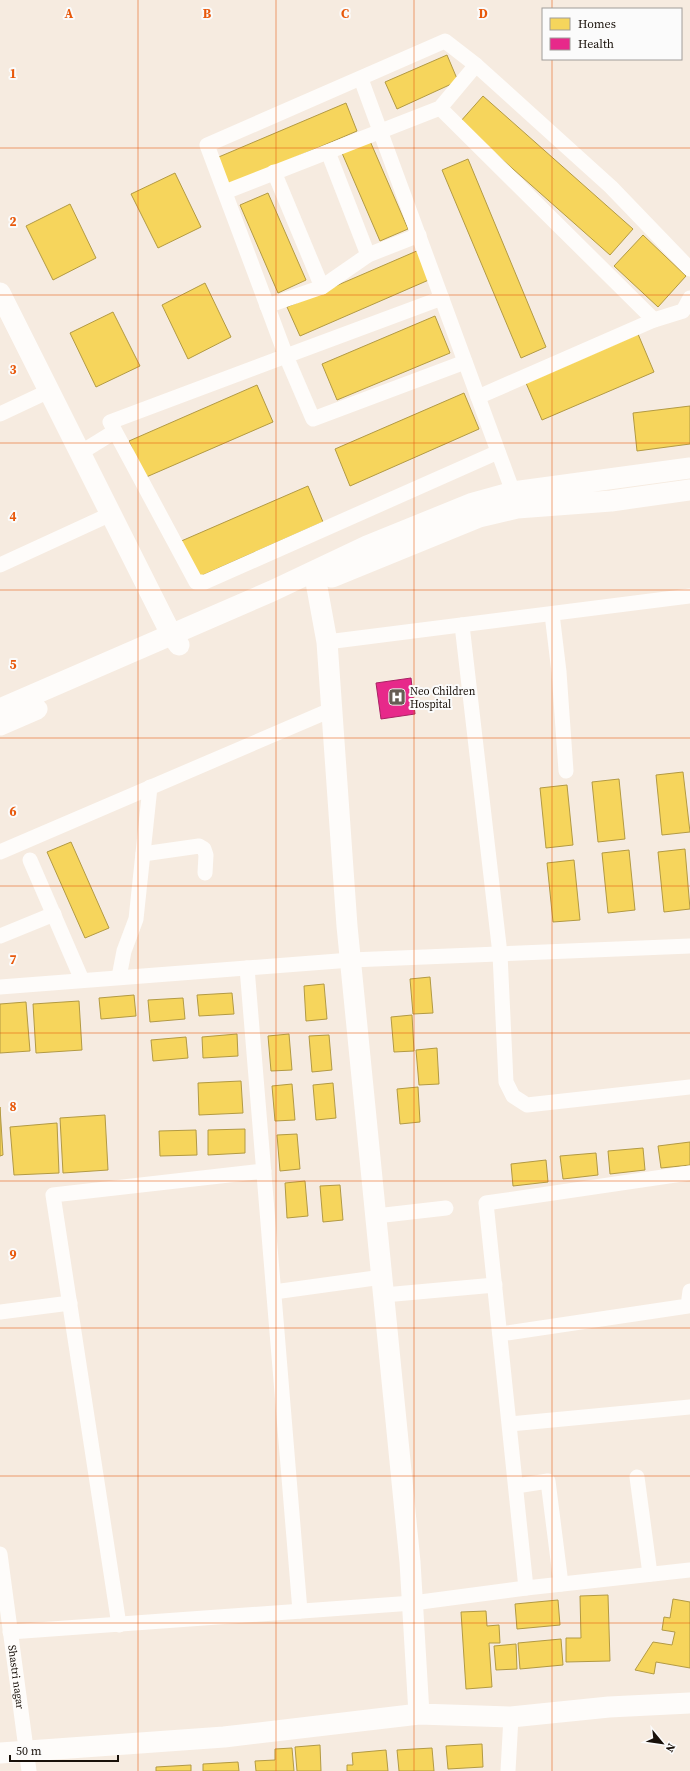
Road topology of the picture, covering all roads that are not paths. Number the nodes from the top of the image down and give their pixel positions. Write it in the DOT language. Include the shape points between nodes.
graph roads {
  1 [pos="476,65"];
  2 [pos="361,79"];
  3 [pos="440,108"];
  4 [pos="381,131"];
  5 [pos="328,152"];
  6 [pos="274,172"];
  7 [pos="225,192"];
  8 [pos="419,235"];
  9 [pos="368,256"];
  10 [pos="690,269"];
  11 [pos="322,287"];
  12 [pos="0,293"];
  13 [pos="442,298"];
  14 [pos="690,298"];
  15 [pos="267,306"];
  16 [pos="654,320"];
  17 [pos="286,356"];
  18 [pos="465,362"];
  19 [pos="49,391"];
  20 [pos="478,397"];
  21 [pos="0,414"];
  22 [pos="114,432"];
  23 [pos="498,452"];
  24 [pos="80,453"];
  25 [pos="690,468"];
  26 [pos="690,490"];
  27 [pos="513,492"];
  28 [pos="111,514"];
  29 [pos="0,565"];
  30 [pos="315,577"];
  31 [pos="690,596"];
  32 [pos="552,614"];
  33 [pos="462,625"];
  34 [pos="175,640"];
  35 [pos="327,642"];
  36 [pos="0,709"];
  37 [pos="333,709"];
  38 [pos="0,725"];
  39 [pos="566,770"];
  40 [pos="150,787"];
  41 [pos="0,852"];
  42 [pos="143,854"];
  43 [pos="30,860"];
  44 [pos="205,873"];
  45 [pos="54,914"];
  46 [pos="0,936"];
  47 [pos="690,946"];
  48 [pos="500,954"];
  49 [pos="350,960"];
  50 [pos="247,968"];
  51 [pos="119,977"];
  52 [pos="82,980"];
  53 [pos="0,987"];
  54 [pos="690,1087"];
  55 [pos="264,1171"];
  56 [pos="690,1173"];
  57 [pos="446,1208"];
  58 [pos="376,1216"];
  59 [pos="383,1286"];
  60 [pos="495,1286"];
  61 [pos="690,1291"];
  62 [pos="274,1292"];
  63 [pos="70,1303"];
  64 [pos="689,1306"];
  65 [pos="0,1312"];
  66 [pos="500,1334"];
  67 [pos="690,1408"];
  68 [pos="510,1424"];
  69 [pos="637,1477"];
  70 [pos="516,1486"];
  71 [pos="0,1554"];
  72 [pos="690,1570"];
  73 [pos="650,1574"];
  74 [pos="561,1584"];
  75 [pos="526,1588"];
  76 [pos="413,1603"];
  77 [pos="300,1611"];
  78 [pos="119,1624"];
  79 [pos="10,1632"];
  80 [pos="690,1703"];
  81 [pos="419,1714"];
  82 [pos="511,1717"];
  83 [pos="0,1753"];
  84 [pos="28,1761"];
  85 [pos="508,1771"];
  1 -- 2 [label="street" via="444,41"];
  1 -- 3 [label="street"];
  1 -- 10 [label="street" via="611,187"];
  2 -- 4 [label="street"];
  2 -- 7 [label="street" via="208,145"];
  3 -- 4 [label="street"];
  3 -- 16 [label="street"];
  4 -- 5 [label="street"];
  4 -- 8 [label="street"];
  5 -- 6 [label="street"];
  5 -- 9 [label="street"];
  6 -- 7 [label="street"];
  6 -- 11 [label="street"];
  7 -- 15 [label="street"];
  8 -- 9 [label="street"];
  8 -- 13 [label="street"];
  9 -- 11 [label="street"];
  11 -- 15 [label="street"];
  12 -- 19 [label="street"];
  13 -- 17 [label="street"];
  13 -- 18 [label="street"];
  14 -- 16 [label="street" via="683,311"];
  15 -- 17 [label="street"];
  16 -- 20 [label="street"];
  17 -- 18 [label="street" via="313,419"];
  17 -- 22 [label="street" via="110,422"];
  18 -- 20 [label="street"];
  19 -- 21 [label="street"];
  19 -- 24 [label="street"];
  20 -- 23 [label="street"];
  22 -- 23 [label="street" via="196,582 205,582"];
  22 -- 24 [label="street"];
  23 -- 27 [label="street"];
  24 -- 28 [label="street"];
  25 -- 27 [label="street"];
  26 -- 30 [label="street" via="611,501 517,508 479,517"];
  27 -- 30 [label="street" via="473,502 367,546"];
  28 -- 29 [label="street"];
  28 -- 34 [label="street"];
  30 -- 34 [label="street" via="272,591"];
  30 -- 35 [label="street"];
  31 -- 32 [label="street"];
  32 -- 33 [label="street"];
  32 -- 39 [label="street"];
  33 -- 35 [label="street"];
  33 -- 48 [label="street"];
  34 -- 36 [label="street"];
  34 -- 38 [label="street"];
  35 -- 37 [label="street"];
  37 -- 40 [label="street"];
  37 -- 49 [label="street"];
  40 -- 41 [label="street"];
  40 -- 42 [label="street"];
  42 -- 44 [label="street" via="199,846 204,849 206,855"];
  42 -- 51 [label="street" via="136,919 124,952"];
  43 -- 45 [label="street"];
  45 -- 46 [label="street"];
  45 -- 52 [label="street"];
  47 -- 48 [label="street"];
  48 -- 49 [label="street"];
  48 -- 54 [label="street" via="506,1082 513,1096 527,1105"];
  49 -- 50 [label="street"];
  49 -- 58 [label="street"];
  50 -- 51 [label="street"];
  50 -- 55 [label="street"];
  51 -- 52 [label="street"];
  52 -- 53 [label="street"];
  55 -- 62 [label="street"];
  55 -- 63 [label="street" via="53,1195"];
  56 -- 60 [label="street" via="486,1203"];
  57 -- 58 [label="street"];
  58 -- 59 [label="street"];
  59 -- 60 [label="street"];
  59 -- 62 [label="street"];
  59 -- 76 [label="street"];
  60 -- 66 [label="street"];
  61 -- 64 [label="street"];
  62 -- 77 [label="street"];
  63 -- 65 [label="street"];
  63 -- 78 [label="street"];
  64 -- 66 [label="street"];
  66 -- 68 [label="street"];
  67 -- 68 [label="street"];
  68 -- 70 [label="street"];
  69 -- 73 [label="street"];
  70 -- 74 [label="street" via="548,1481"];
  70 -- 75 [label="street"];
  71 -- 79 [label="street, Shastri nagar"];
  72 -- 73 [label="street"];
  73 -- 74 [label="street"];
  74 -- 75 [label="street"];
  75 -- 76 [label="street"];
  76 -- 77 [label="street"];
  76 -- 81 [label="street"];
  77 -- 78 [label="street"];
  78 -- 79 [label="street"];
  79 -- 84 [label="street, Shastri nagar"];
  80 -- 82 [label="street" via="610,1706"];
  81 -- 82 [label="street"];
  81 -- 84 [label="street"];
  82 -- 85 [label="street"];
  83 -- 84 [label="street"];
}
